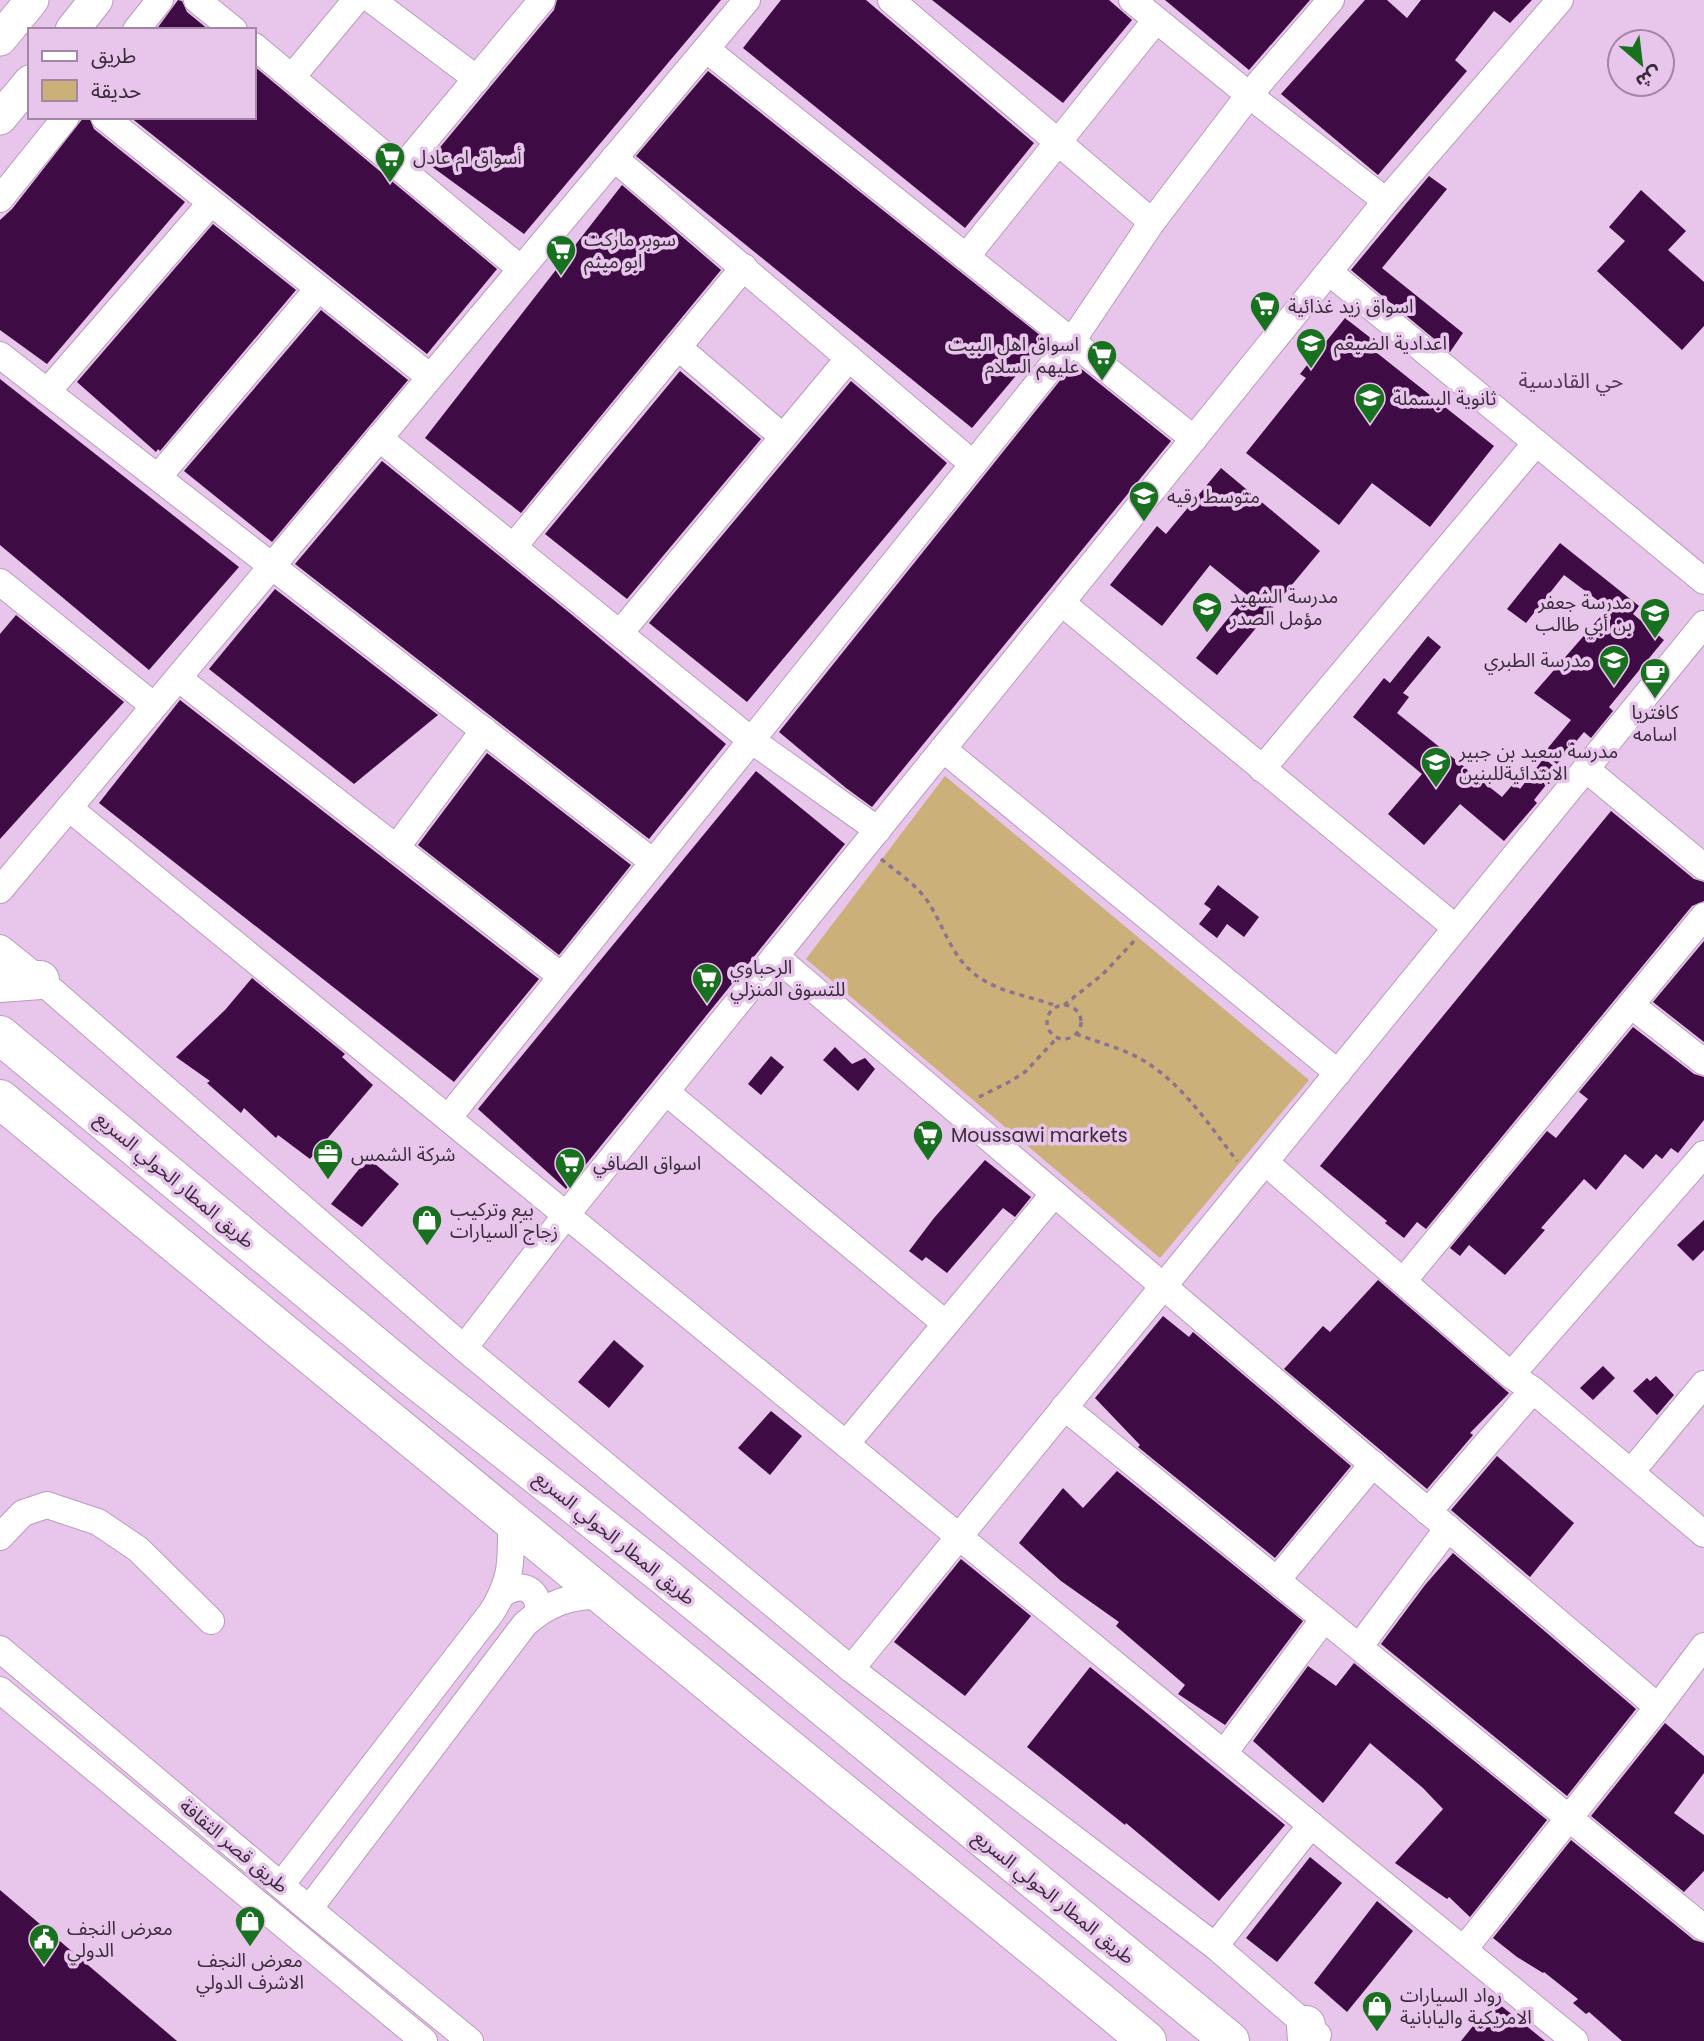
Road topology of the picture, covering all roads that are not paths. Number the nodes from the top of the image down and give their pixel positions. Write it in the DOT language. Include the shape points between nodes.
graph roads {
  1 [pos="32,0"];
  2 [pos="96,0"];
  3 [pos="160,0"];
  4 [pos="198,0"];
  5 [pos="356,0"];
  6 [pos="372,0"];
  7 [pos="542,0"];
  8 [pos="747,0"];
  9 [pos="891,0"];
  10 [pos="1132,0"];
  11 [pos="1331,0"];
  12 [pos="1560,0"];
  13 [pos="1156,20"];
  14 [pos="74,28"];
  15 [pos="138,28"];
  16 [pos="232,28"];
  17 [pos="0,39"];
  18 [pos="256,48"];
  19 [pos="706,49"];
  20 [pos="292,77"];
  21 [pos="477,79"];
  22 [pos="28,84"];
  23 [pos="1249,95"];
  24 [pos="0,118"];
  25 [pos="64,119"];
  26 [pos="106,119"];
  27 [pos="1058,142"];
  28 [pos="614,158"];
  29 [pos="401,169"];
  30 [pos="0,199"];
  31 [pos="1386,201"];
  32 [pos="210,204"];
  33 [pos="1152,222"];
  34 [pos="966,257"];
  35 [pos="744,267"];
  36 [pos="521,269"];
  37 [pos="1329,272"];
  38 [pos="318,289"];
  39 [pos="1072,341"];
  40 [pos="678,347"];
  41 [pos="0,355"];
  42 [pos="849,358"];
  43 [pos="430,377"];
  44 [pos="47,392"];
  45 [pos="783,437"];
  46 [pos="379,438"];
  47 [pos="1194,439"];
  48 [pos="1536,443"];
  49 [pos="973,464"];
  50 [pos="158,477"];
  51 [pos="514,547"];
  52 [pos="272,566"];
  53 [pos="1704,581"];
  54 [pos="5,596"];
  55 [pos="1062,603"];
  56 [pos="1704,624"];
  57 [pos="620,634"];
  58 [pos="178,678"];
  59 [pos="154,706"];
  60 [pos="484,730"];
  61 [pos="751,740"];
  62 [pos="943,749"];
  63 [pos="1262,769"];
  64 [pos="1586,769"];
  65 [pos="69,808"];
  66 [pos="871,838"];
  67 [pos="396,848"];
  68 [pos="653,862"];
  69 [pos="1704,867"];
  70 [pos="0,890"];
  71 [pos="1704,916"];
  72 [pos="1456,928"];
  73 [pos="0,948"];
  74 [pos="775,956"];
  75 [pos="562,976"];
  76 [pos="40,980"];
  77 [pos="0,983"];
  78 [pos="1631,1004"];
  79 [pos="0,1035"];
  80 [pos="1704,1062"];
  81 [pos="1338,1073"];
  82 [pos="666,1092"];
  83 [pos="0,1099"];
  84 [pos="448,1118"];
  85 [pos="1704,1154"];
  86 [pos="1258,1170"];
  87 [pos="1695,1184"];
  88 [pos="1054,1194"];
  89 [pos="566,1215"];
  90 [pos="1404,1280"];
  91 [pos="1164,1286"];
  92 [pos="946,1324"];
  93 [pos="464,1348"];
  94 [pos="1511,1375"];
  95 [pos="1704,1384"];
  96 [pos="1533,1390"];
  97 [pos="1064,1407"];
  98 [pos="846,1444"];
  99 [pos="1373,1464"];
  100 [pos="1631,1472"];
  101 [pos="1438,1520"];
  102 [pos="511,1521"];
  103 [pos="1704,1534"];
  104 [pos="960,1536"];
  105 [pos="0,1537"];
  106 [pos="663,1575"];
  107 [pos="1277,1580"];
  108 [pos="504,1593"];
  109 [pos="615,1605"];
  110 [pos="539,1612"];
  111 [pos="1324,1619"];
  112 [pos="211,1621"];
  113 [pos="1704,1646"];
  114 [pos="1359,1647"];
  115 [pos="0,1648"];
  116 [pos="755,1651"];
  117 [pos="851,1669"];
  118 [pos="713,1687"];
  119 [pos="0,1690"];
  120 [pos="1658,1707"];
  121 [pos="1224,1753"];
  122 [pos="1568,1817"];
  123 [pos="1311,1825"];
  124 [pos="281,1885"];
  125 [pos="309,1909"];
  126 [pos="1699,1914"];
  127 [pos="1215,1946"];
  128 [pos="1464,1949"];
  129 [pos="1313,2036"];
  130 [pos="424,2041"];
  131 [pos="470,2041"];
  132 [pos="1147,2041"];
  133 [pos="1230,2041"];
  134 [pos="1575,2041"];
  1 -- 17 [label="main road"];
  2 -- 14 [label="main road"];
  3 -- 15 [label="street"];
  4 -- 16 [label="street"];
  5 -- 20 [label="street"];
  6 -- 21 [label="street"];
  7 -- 21 [label="street"];
  8 -- 19 [label="street"];
  9 -- 27 [label="street"];
  10 -- 13 [label="street"];
  11 -- 23 [label="street"];
  12 -- 31 [label="street"];
  13 -- 23 [label="street"];
  13 -- 27 [label="street"];
  18 -- 20 [label="street"];
  19 -- 28 [label="street"];
  19 -- 34 [label="street"];
  20 -- 29 [label="street"];
  21 -- 29 [label="street"];
  22 -- 24 [label="main road"];
  23 -- 31 [label="street"];
  23 -- 33 [label="street"];
  25 -- 30 [label="street"];
  26 -- 32 [label="street"];
  27 -- 33 [label="street"];
  27 -- 34 [label="street"];
  28 -- 35 [label="street"];
  28 -- 36 [label="street"];
  29 -- 36 [label="street"];
  31 -- 37 [label="street"];
  32 -- 38 [label="street"];
  32 -- 44 [label="street"];
  33 -- 39 [label="street"];
  34 -- 39 [label="street"];
  35 -- 40 [label="street"];
  35 -- 42 [label="street"];
  36 -- 43 [label="street"];
  37 -- 47 [label="street"];
  37 -- 48 [label="street"];
  38 -- 43 [label="street"];
  38 -- 50 [label="street"];
  39 -- 47 [label="street"];
  39 -- 49 [label="street"];
  40 -- 45 [label="street"];
  40 -- 51 [label="street"];
  41 -- 44 [label="street"];
  42 -- 45 [label="street"];
  42 -- 49 [label="street"];
  43 -- 46 [label="street"];
  44 -- 50 [label="street"];
  45 -- 57 [label="street"];
  46 -- 51 [label="street"];
  46 -- 52 [label="street"];
  47 -- 55 [label="street"];
  48 -- 53 [label="street"];
  48 -- 63 [label="street"];
  49 -- 61 [label="street"];
  50 -- 52 [label="street"];
  51 -- 57 [label="street"];
  52 -- 58 [label="street"];
  52 -- 60 [label="street"];
  54 -- 59 [label="street"];
  55 -- 62 [label="street"];
  55 -- 63 [label="street"];
  56 -- 64 [label="street"];
  57 -- 61 [label="street"];
  58 -- 59 [label="street"];
  58 -- 67 [label="street"];
  59 -- 65 [label="street"];
  60 -- 67 [label="street"];
  60 -- 68 [label="street"];
  61 -- 66 [label="street"];
  61 -- 68 [label="street"];
  62 -- 66 [label="street"];
  62 -- 81 [label="street"];
  63 -- 72 [label="street"];
  64 -- 69 [label="street"];
  64 -- 72 [label="street"];
  65 -- 70 [label="street"];
  65 -- 84 [label="street"];
  66 -- 74 [label="street"];
  67 -- 75 [label="street"];
  68 -- 75 [label="street"];
  71 -- 78 [label="street"];
  72 -- 81 [label="street"];
  73 -- 76 [label="street"];
  74 -- 82 [label="street"];
  74 -- 88 [label="street"];
  75 -- 84 [label="street"];
  76 -- 77 [label="highway"];
  76 -- 93 [label="street"];
  78 -- 80 [label="street"];
  78 -- 90 [label="street"];
  79 -- 106 [label="highway, طريق المطار الحولي السريع" via="410,1375"];
  81 -- 86 [label="street"];
  82 -- 89 [label="street"];
  82 -- 92 [label="street"];
  83 -- 102 [label="highway"];
  84 -- 89 [label="street"];
  85 -- 87 [label="street"];
  86 -- 90 [label="street"];
  86 -- 91 [label="street"];
  87 -- 94 [label="street"];
  88 -- 91 [label="street"];
  88 -- 92 [label="street"];
  89 -- 93 [label="street"];
  89 -- 98 [label="street"];
  90 -- 94 [label="street"];
  91 -- 97 [label="street"];
  91 -- 99 [label="street"];
  92 -- 98 [label="street"];
  93 -- 117 [label="street"];
  94 -- 96 [label="street"];
  95 -- 100 [label="street"];
  96 -- 100 [label="street"];
  96 -- 101 [label="street"];
  97 -- 104 [label="street"];
  97 -- 107 [label="street"];
  98 -- 104 [label="street"];
  99 -- 101 [label="street"];
  99 -- 107 [label="street"];
  100 -- 103 [label="street"];
  101 -- 114 [label="street"];
  101 -- 120 [label="street"];
  102 -- 108 [label="street" via="511,1560"];
  102 -- 109 [label="highway"];
  104 -- 117 [label="street"];
  104 -- 121 [label="street"];
  105 -- 112 [label="street" via="23,1513 47,1506 98,1522 138,1549"];
  106 -- 109 [label="highway" via="669,1590 659,1612 644,1618"];
  106 -- 116 [label="highway, طريق المطار الحولي السريع"];
  107 -- 111 [label="street"];
  108 -- 110 [label="street" via="524,1587 539,1601"];
  108 -- 124 [label="street"];
  109 -- 110 [label="street" via="562,1600"];
  109 -- 118 [label="highway"];
  110 -- 125 [label="street" via="516,1634"];
  111 -- 114 [label="street"];
  111 -- 121 [label="street"];
  113 -- 120 [label="street"];
  114 -- 122 [label="street"];
  115 -- 124 [label="street, طريق قصر الثقافة"];
  116 -- 118 [label="highway" via="738,1649 722,1655 713,1670"];
  116 -- 133 [label="highway, طريق المطار الحولي السريع"];
  117 -- 127 [label="street"];
  118 -- 132 [label="highway"];
  119 -- 130 [label="street, طريق قصر الثقافة"];
  120 -- 122 [label="street"];
  121 -- 123 [label="street"];
  122 -- 126 [label="street"];
  122 -- 128 [label="street"];
  123 -- 127 [label="street"];
  123 -- 128 [label="street"];
  124 -- 125 [label="street, طريق قصر الثقافة"];
  125 -- 131 [label="street, طريق قصر الثقافة"];
  127 -- 129 [label="street"];
  128 -- 134 [label="street"];
}
